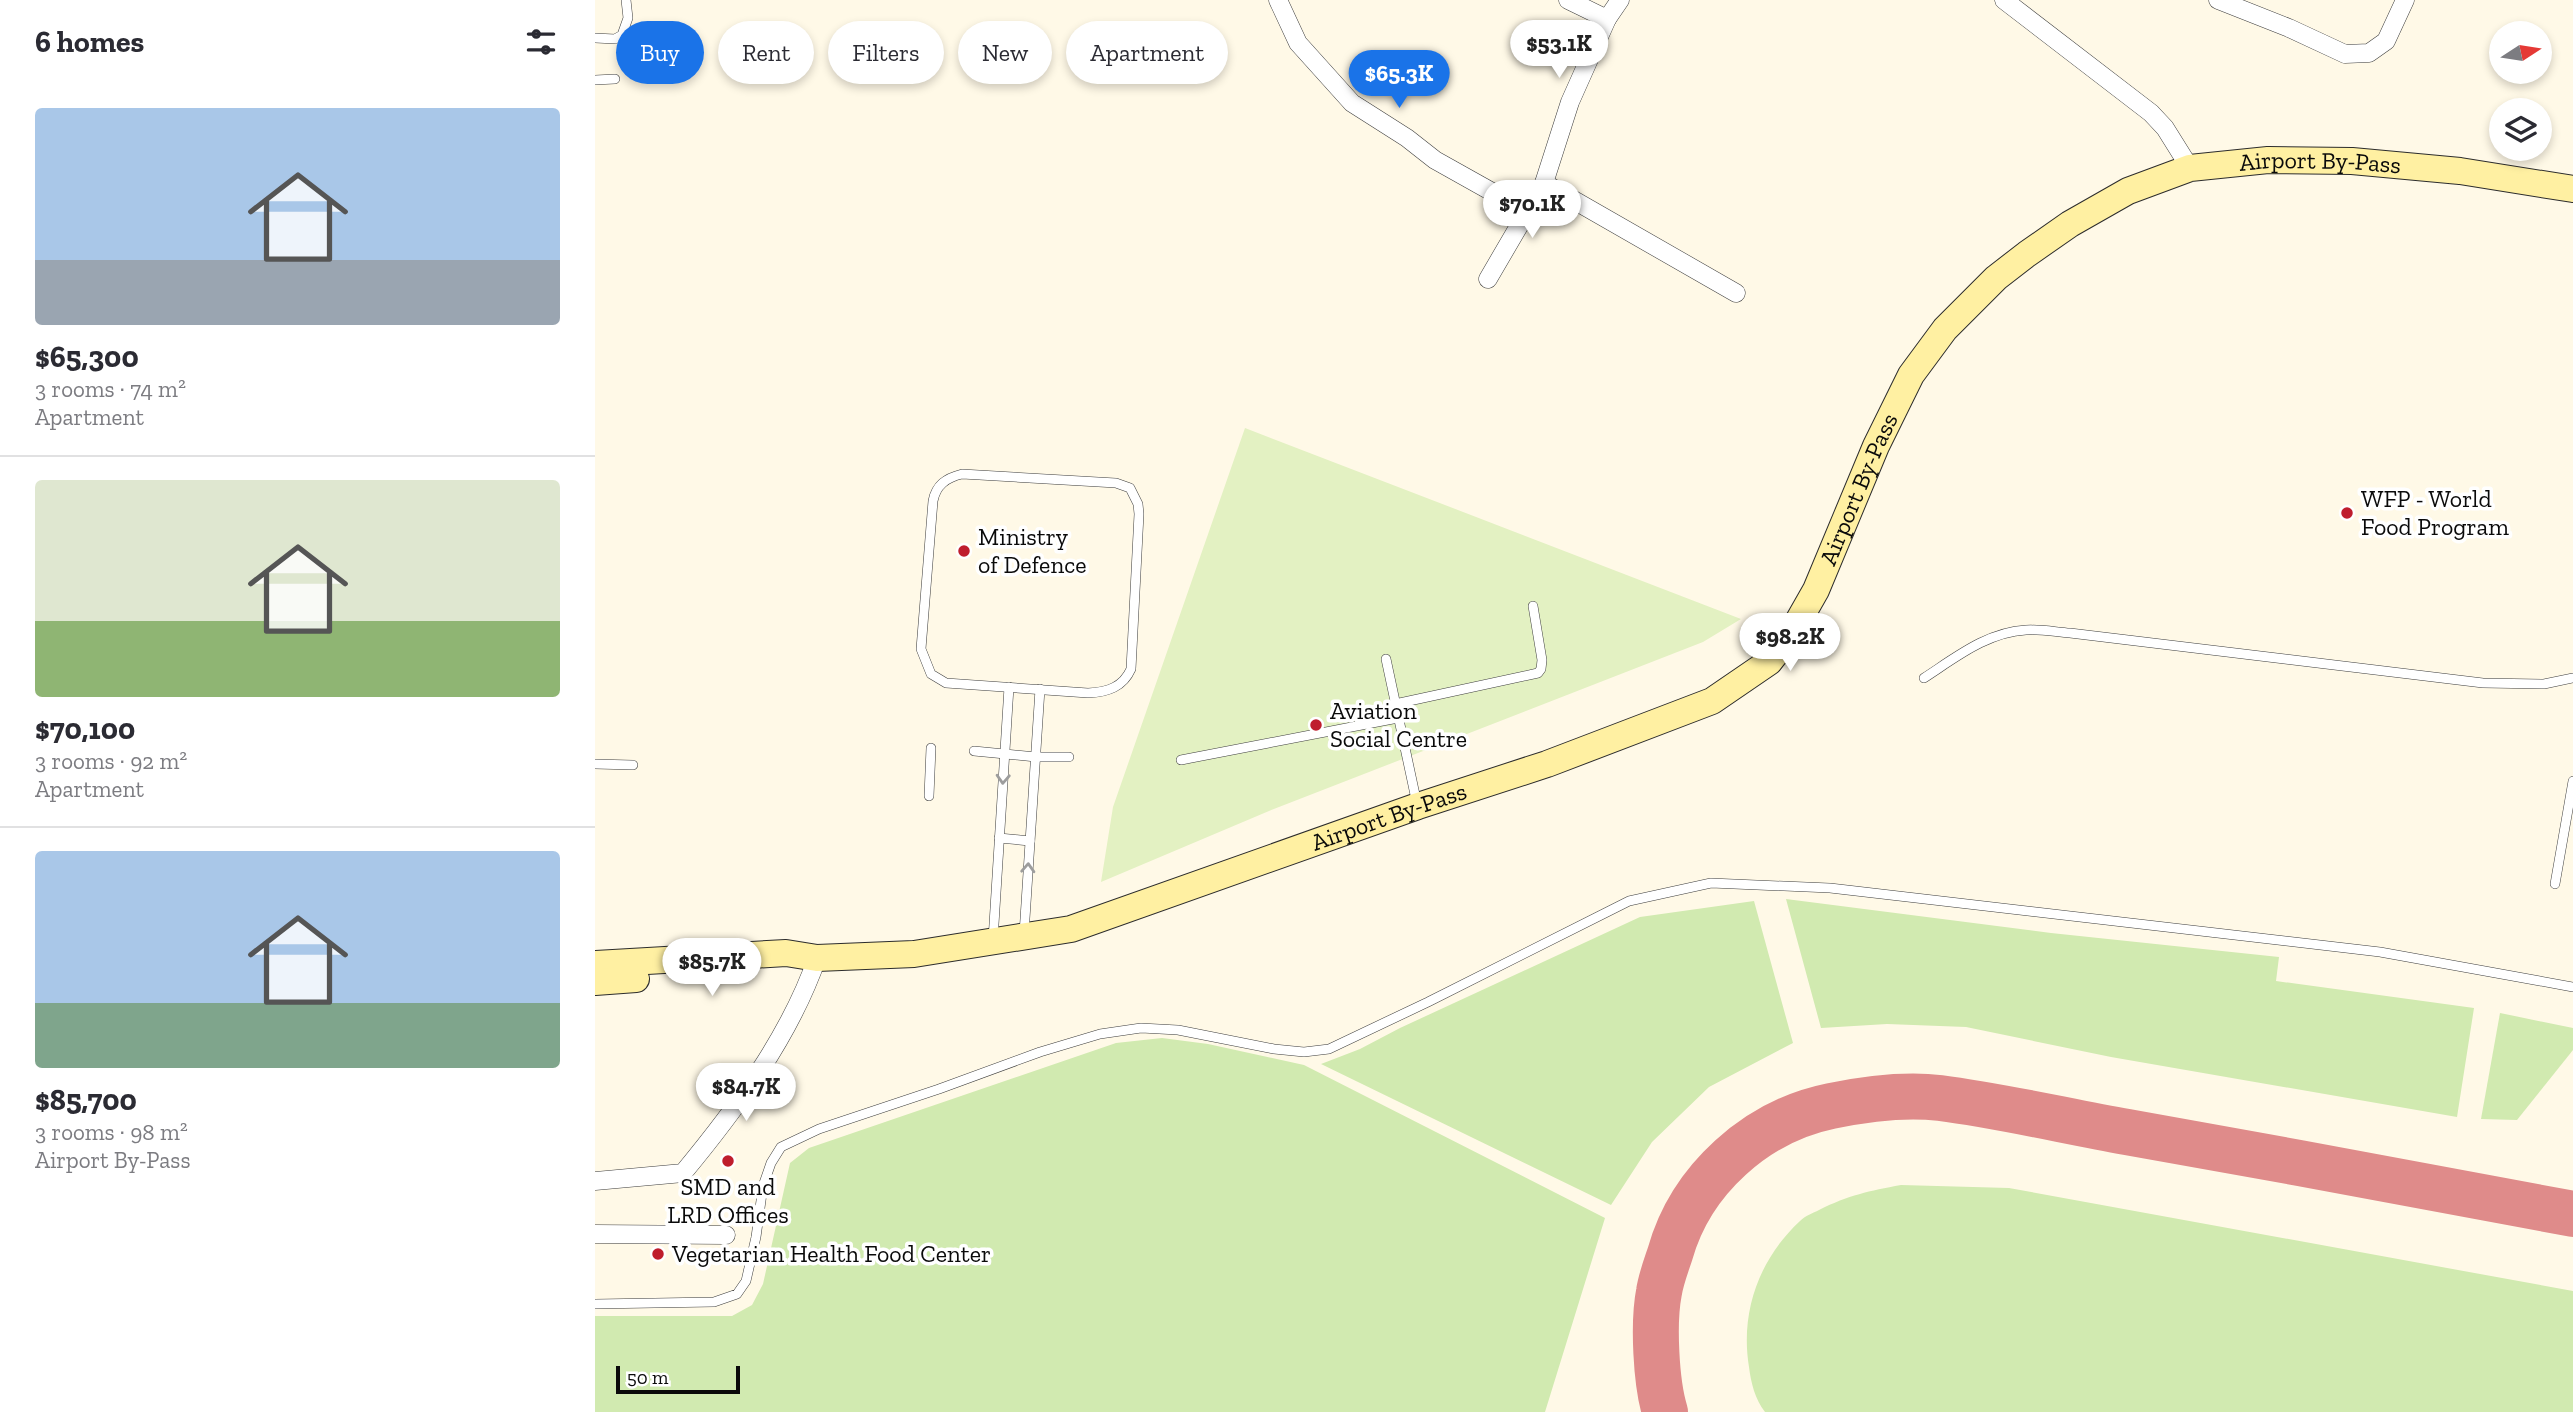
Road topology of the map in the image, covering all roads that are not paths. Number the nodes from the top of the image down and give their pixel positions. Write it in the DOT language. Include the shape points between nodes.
graph roads {
  1 [pos="626,0"];
  2 [pos="1278,0"];
  3 [pos="1568,0"];
  4 [pos="1620,0"];
  5 [pos="2004,0"];
  6 [pos="2218,0"];
  7 [pos="2405,0"];
  8 [pos="1607,19"];
  9 [pos="595,38"];
  10 [pos="615,79"];
  11 [pos="595,80"];
  12 [pos="2190,168"];
  13 [pos="1544,183"];
  14 [pos="2573,189"];
  15 [pos="1526,211"];
  16 [pos="1488,279"];
  17 [pos="1736,293"];
  18 [pos="1533,606"];
  19 [pos="1385,659"];
  20 [pos="1924,678"];
  21 [pos="2573,678"];
  22 [pos="1009,687"];
  23 [pos="1039,689"];
  24 [pos="1395,704"];
  25 [pos="1398,718"];
  26 [pos="931,748"];
  27 [pos="974,751"];
  28 [pos="1004,754"];
  29 [pos="1036,757"];
  30 [pos="1069,757"];
  31 [pos="1181,760"];
  32 [pos="595,764"];
  33 [pos="633,765"];
  34 [pos="2573,781"];
  35 [pos="929,796"];
  36 [pos="1418,806"];
  37 [pos="999,838"];
  38 [pos="1030,841"];
  39 [pos="2555,884"];
  40 [pos="1024,936"];
  41 [pos="993,941"];
  42 [pos="817,958"];
  43 [pos="595,964"];
  44 [pos="595,982"];
  45 [pos="2573,987"];
  46 [pos="595,1181"];
  47 [pos="595,1234"];
  48 [pos="726,1236"];
  49 [pos="595,1304"];
  1 -- 9 [label="lane" via="628,18 622,35"];
  2 -- 15 [label="street" via="1298,43 1352,103 1434,160"];
  3 -- 8 [label="street"];
  4 -- 8 [label="street"];
  5 -- 12 [label="street" via="2151,113"];
  6 -- 7 [label="street" via="2345,54 2369,53 2386,41"];
  8 -- 13 [label="street" via="1570,102"];
  10 -- 11 [label="lane"];
  12 -- 14 [label="main road, Airport By-Pass" via="2269,160 2351,161 2460,171"];
  12 -- 36 [label="main road, Airport By-Pass" via="2128,191 2070,224 1996,278 1944,328 1911,375 1876,446 1816,590 1769,662 1741,684 1691,710"];
  13 -- 15 [label="street"];
  13 -- 17 [label="street"];
  15 -- 16 [label="street"];
  18 -- 24 [label="lane" via="1542,660 1538,673"];
  19 -- 24 [label="lane"];
  20 -- 21 [label="lane" via="1971,648 2027,630 2483,683 2544,684"];
  22 -- 23 [label="lane"];
  22 -- 23 [label="lane" via="938,680 924,658 921,649 935,492 946,480 962,474 1123,484 1134,495 1139,514 1131,669 1118,686 1099,692"];
  22 -- 28 [label="lane"];
  23 -- 29 [label="lane"];
  24 -- 25 [label="lane"];
  25 -- 31 [label="lane"];
  25 -- 36 [label="lane"];
  26 -- 35 [label="lane"];
  27 -- 28 [label="lane"];
  28 -- 29 [label="lane"];
  28 -- 37 [label="lane, one-way"];
  29 -- 30 [label="lane"];
  29 -- 38 [label="lane"];
  32 -- 33 [label="lane"];
  34 -- 39 [label="lane"];
  36 -- 40 [label="main road, Airport By-Pass" via="1106,918"];
  37 -- 38 [label="lane"];
  37 -- 41 [label="lane"];
  40 -- 38 [label="lane, one-way"];
  40 -- 41 [label="main road, Airport By-Pass"];
  41 -- 42 [label="main road, Airport By-Pass" via="914,954"];
  42 -- 43 [label="main road, Airport By-Pass" via="786,953"];
  42 -- 44 [label="main road, Airport By-Pass" via="787,968"];
  42 -- 46 [label="street" via="787,1028 718,1132 683,1173"];
  45 -- 49 [label="lane" via="2380,952 1830,888 1711,883 1629,901 1329,1049 1274,1049 1178,1030 1141,1028 1100,1034 819,1129 781,1147 771,1163 746,1281 737,1294 714,1302"];
  47 -- 48 [label="street"];
}
